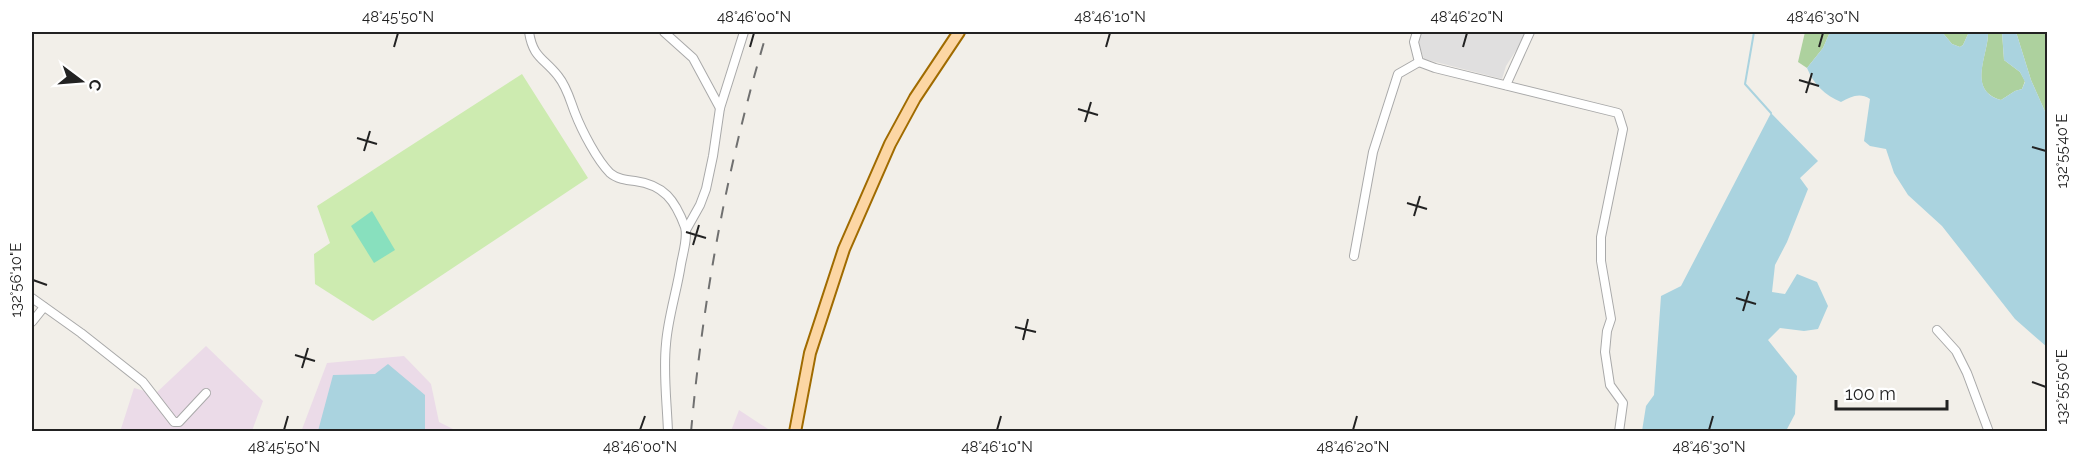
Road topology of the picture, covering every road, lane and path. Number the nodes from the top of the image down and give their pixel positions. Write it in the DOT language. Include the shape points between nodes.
graph roads {
  1 [pos="529,32"];
  2 [pos="664,32"];
  3 [pos="744,32"];
  4 [pos="960,32"];
  5 [pos="1417,32"];
  6 [pos="1530,32"];
  7 [pos="1419,62"];
  8 [pos="1506,85"];
  9 [pos="720,108"];
  10 [pos="686,230"];
  11 [pos="1354,256"];
  12 [pos="32,298"];
  13 [pos="44,307"];
  14 [pos="32,322"];
  15 [pos="1937,330"];
  16 [pos="206,393"];
  17 [pos="668,432"];
  18 [pos="795,432"];
  19 [pos="1619,432"];
  20 [pos="1989,432"];
  1 -- 10 [label="street" via="538,56 566,88 575,115 610,173 663,189"];
  2 -- 9 [label="street" via="693,58"];
  3 -- 9 [label="street"];
  4 -- 18 [label="main road" via="915,98 890,144 844,249 810,353"];
  5 -- 7 [label="street" via="1414,42"];
  6 -- 8 [label="street"];
  7 -- 8 [label="street"];
  7 -- 11 [label="street" via="1398,74 1373,152"];
  8 -- 19 [label="street" via="1618,113 1623,129 1601,237 1601,261 1611,319 1605,352 1610,385 1623,403"];
  9 -- 10 [label="street" via="706,189"];
  10 -- 17 [label="street" via="666,346"];
  12 -- 13 [label="street"];
  13 -- 14 [label="street"];
  13 -- 16 [label="street" via="143,382 174,422 179,422"];
  15 -- 20 [label="street" via="1956,351"];
}
